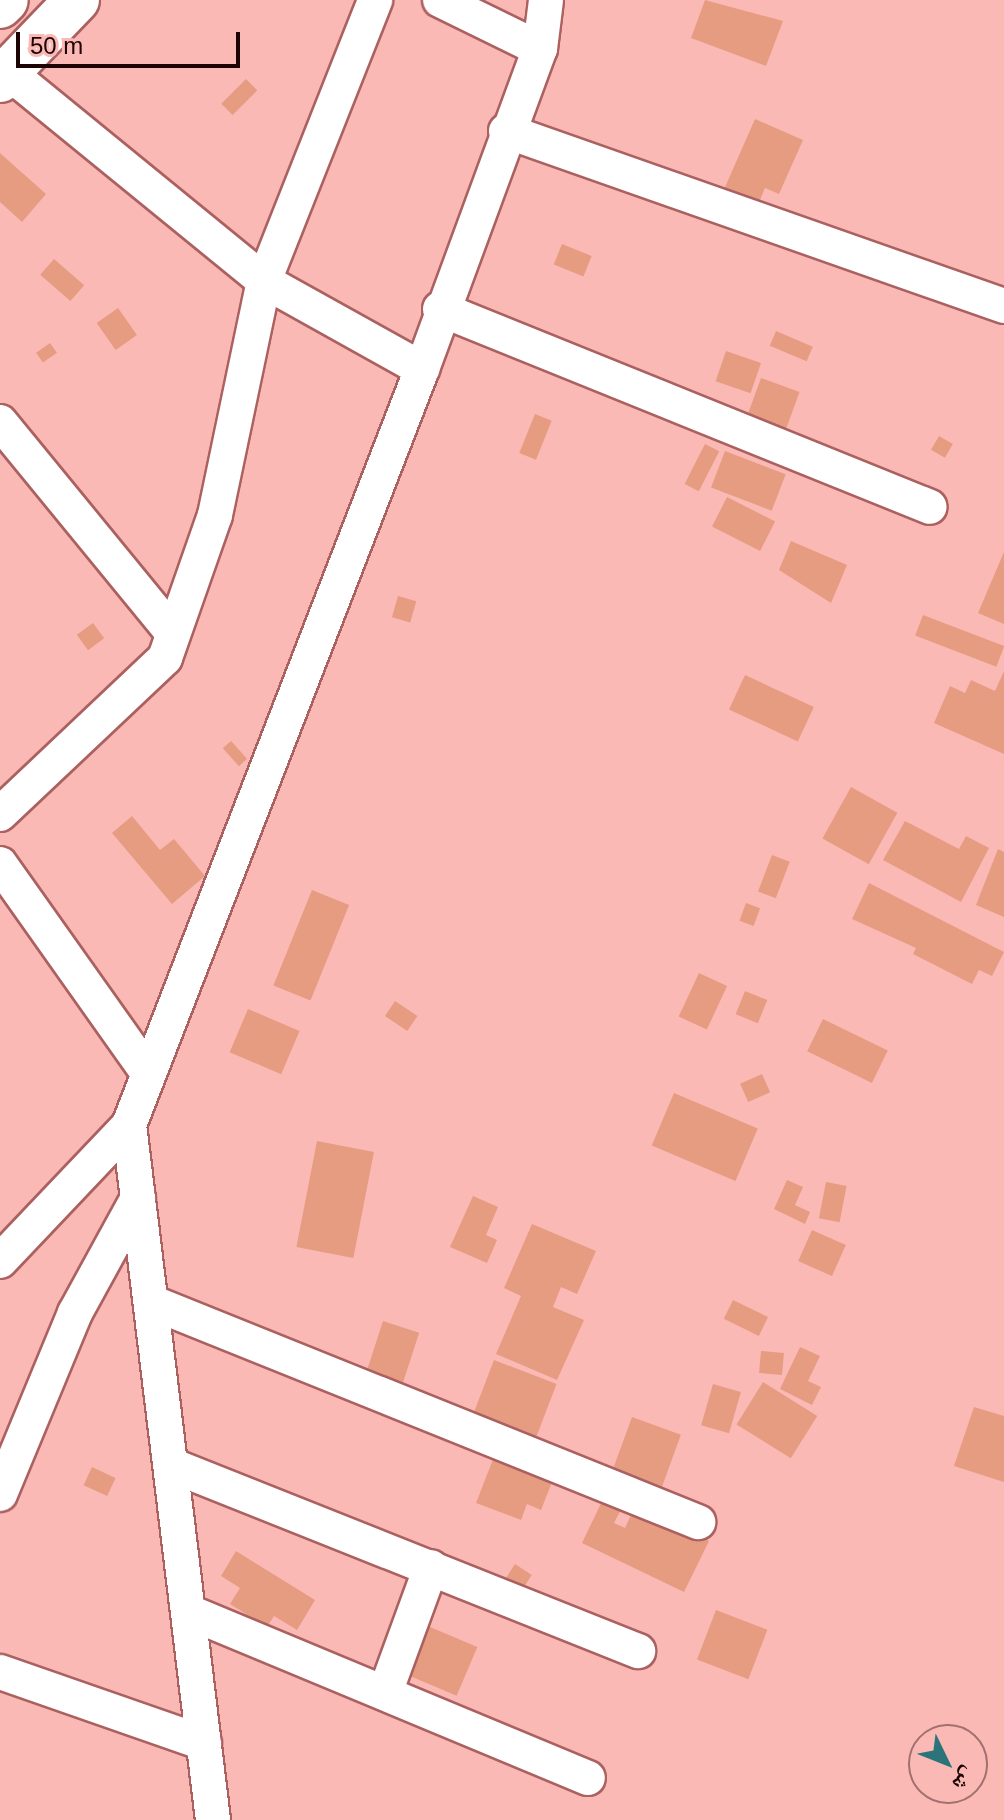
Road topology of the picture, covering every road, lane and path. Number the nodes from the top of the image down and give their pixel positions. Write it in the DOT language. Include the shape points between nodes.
graph roads {
  1 [pos="6,0"];
  2 [pos="77,0"];
  3 [pos="375,0"];
  4 [pos="440,0"];
  5 [pos="546,0"];
  6 [pos="0,6"];
  7 [pos="540,49"];
  8 [pos="4,76"];
  9 [pos="506,131"];
  10 [pos="264,281"];
  11 [pos="1004,306"];
  12 [pos="440,309"];
  13 [pos="422,369"];
  14 [pos="0,422"];
  15 [pos="930,507"];
  16 [pos="173,633"];
  17 [pos="0,814"];
  18 [pos="0,864"];
  19 [pos="148,1073"];
  20 [pos="129,1125"];
  21 [pos="138,1198"];
  22 [pos="0,1261"];
  23 [pos="151,1302"];
  24 [pos="171,1465"];
  25 [pos="0,1494"];
  26 [pos="698,1522"];
  27 [pos="431,1567"];
  28 [pos="189,1612"];
  29 [pos="638,1651"];
  30 [pos="0,1672"];
  31 [pos="385,1693"];
  32 [pos="204,1743"];
  33 [pos="588,1778"];
  34 [pos="213,1820"];
  1 -- 6 [label="main road"];
  2 -- 8 [label="main road"];
  3 -- 10 [label="street"];
  4 -- 7 [label="street"];
  5 -- 7 [label="street"];
  7 -- 9 [label="street"];
  8 -- 10 [label="street"];
  9 -- 11 [label="street"];
  9 -- 12 [label="street"];
  10 -- 13 [label="street"];
  10 -- 16 [label="street" via="215,515"];
  12 -- 13 [label="street"];
  12 -- 15 [label="street"];
  13 -- 19 [label="street"];
  14 -- 16 [label="street"];
  16 -- 17 [label="street" via="165,658"];
  18 -- 19 [label="street"];
  19 -- 20 [label="street"];
  20 -- 21 [label="street"];
  20 -- 22 [label="street"];
  21 -- 23 [label="street"];
  21 -- 25 [label="street" via="75,1313"];
  23 -- 24 [label="street"];
  23 -- 26 [label="street"];
  24 -- 27 [label="street"];
  24 -- 28 [label="street"];
  27 -- 29 [label="street"];
  27 -- 31 [label="street"];
  28 -- 31 [label="street"];
  28 -- 32 [label="street"];
  30 -- 32 [label="street"];
  31 -- 33 [label="street"];
  32 -- 34 [label="street"];
}
